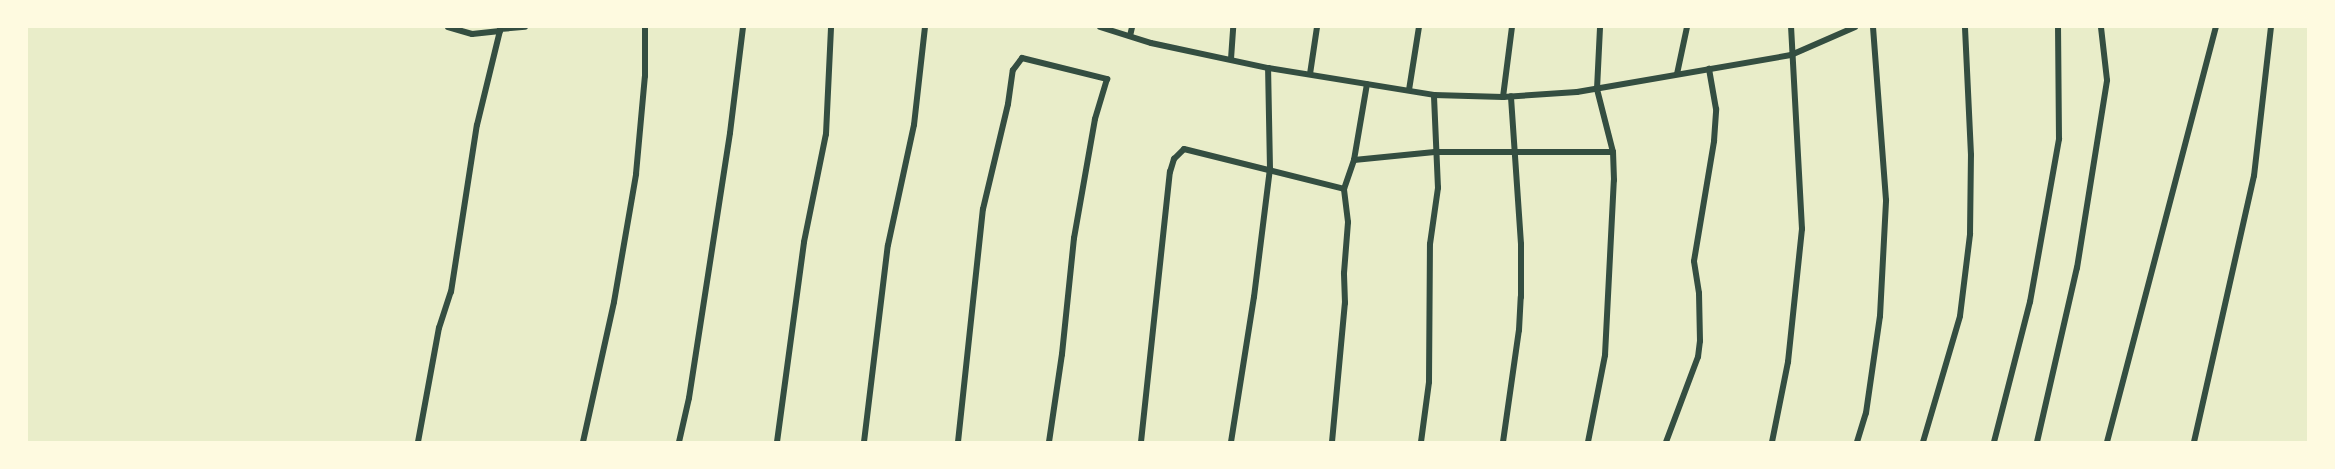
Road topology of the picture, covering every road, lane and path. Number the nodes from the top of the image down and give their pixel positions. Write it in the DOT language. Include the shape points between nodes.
graph roads {
  1 [pos="448,27"];
  2 [pos="525,27"];
  3 [pos="645,27"];
  4 [pos="743,27"];
  5 [pos="831,27"];
  6 [pos="925,27"];
  7 [pos="1100,27"];
  8 [pos="1132,27"];
  9 [pos="1233,27"];
  10 [pos="1317,27"];
  11 [pos="1419,27"];
  12 [pos="1512,27"];
  13 [pos="1600,27"];
  14 [pos="1687,27"];
  15 [pos="1791,27"];
  16 [pos="1855,27"];
  17 [pos="1873,27"];
  18 [pos="1965,27"];
  19 [pos="2058,27"];
  20 [pos="2101,27"];
  21 [pos="2216,27"];
  22 [pos="2271,27"];
  23 [pos="500,29"];
  24 [pos="1130,36"];
  25 [pos="1791,55"];
  26 [pos="1231,59"];
  27 [pos="1268,68"];
  28 [pos="1709,69"];
  29 [pos="1310,74"];
  30 [pos="1677,74"];
  31 [pos="1367,84"];
  32 [pos="1597,89"];
  33 [pos="1409,90"];
  34 [pos="1434,95"];
  35 [pos="1511,96"];
  36 [pos="1503,97"];
  37 [pos="1435,152"];
  38 [pos="1613,152"];
  39 [pos="1513,154"];
  40 [pos="1354,160"];
  41 [pos="1270,169"];
  42 [pos="1344,189"];
  43 [pos="418,442"];
  44 [pos="583,442"];
  45 [pos="679,442"];
  46 [pos="777,442"];
  47 [pos="864,442"];
  48 [pos="958,442"];
  49 [pos="1049,442"];
  50 [pos="1141,442"];
  51 [pos="1231,442"];
  52 [pos="1332,442"];
  53 [pos="1421,442"];
  54 [pos="1503,442"];
  55 [pos="1588,442"];
  56 [pos="1666,442"];
  57 [pos="1773,442"];
  58 [pos="1857,442"];
  59 [pos="1923,442"];
  60 [pos="1994,442"];
  61 [pos="2037,442"];
  62 [pos="2107,442"];
  63 [pos="2194,442"];
  1 -- 23 [label="street" via="472,34"];
  2 -- 23 [label="street"];
  3 -- 44 [label="street" via="636,174 614,302"];
  4 -- 45 [label="street" via="730,133"];
  5 -- 46 [label="street" via="826,134 804,242"];
  6 -- 47 [label="street" via="914,125 888,246"];
  7 -- 24 [label="street"];
  8 -- 24 [label="street"];
  9 -- 26 [label="street"];
  10 -- 29 [label="street"];
  11 -- 33 [label="street"];
  12 -- 36 [label="street"];
  13 -- 32 [label="street"];
  14 -- 30 [label="street"];
  15 -- 25 [label="street"];
  16 -- 25 [label="street"];
  17 -- 58 [label="street" via="1886,200 1880,316 1866,413"];
  18 -- 59 [label="street" via="1970,234 1960,316"];
  19 -- 60 [label="street" via="2059,139 2030,302"];
  20 -- 61 [label="street" via="2106,80 2101,116 2077,268"];
  21 -- 62 [label="street"];
  22 -- 63 [label="street" via="2254,176"];
  23 -- 43 [label="street" via="477,125 451,292 439,328"];
  24 -- 26 [label="street"];
  25 -- 28 [label="street"];
  25 -- 57 [label="street" via="1802,229 1788,362"];
  26 -- 27 [label="street"];
  27 -- 29 [label="street"];
  27 -- 41 [label="street"];
  28 -- 30 [label="street"];
  28 -- 56 [label="street" via="1716,109 1695,261 1700,342"];
  29 -- 31 [label="street"];
  30 -- 32 [label="street"];
  31 -- 33 [label="street"];
  31 -- 40 [label="street"];
  32 -- 35 [label="street"];
  32 -- 38 [label="street"];
  33 -- 34 [label="street"];
  34 -- 36 [label="street"];
  34 -- 37 [label="street"];
  35 -- 36 [label="street"];
  35 -- 39 [label="street"];
  37 -- 39 [label="street"];
  37 -- 40 [label="street"];
  37 -- 53 [label="street" via="1438,188 1430,244 1429,382"];
  38 -- 39 [label="street"];
  38 -- 55 [label="street" via="1605,355"];
  39 -- 54 [label="street" via="1521,297"];
  40 -- 42 [label="street"];
  41 -- 42 [label="street"];
  41 -- 50 [label="street" via="1184,149 1174,159"];
  41 -- 51 [label="street"];
  42 -- 52 [label="street" via="1348,222 1345,303"];
  48 -- 49 [label="street" via="983,209 1013,70 1022,58 1107,79 1095,119 1074,238"];
}
